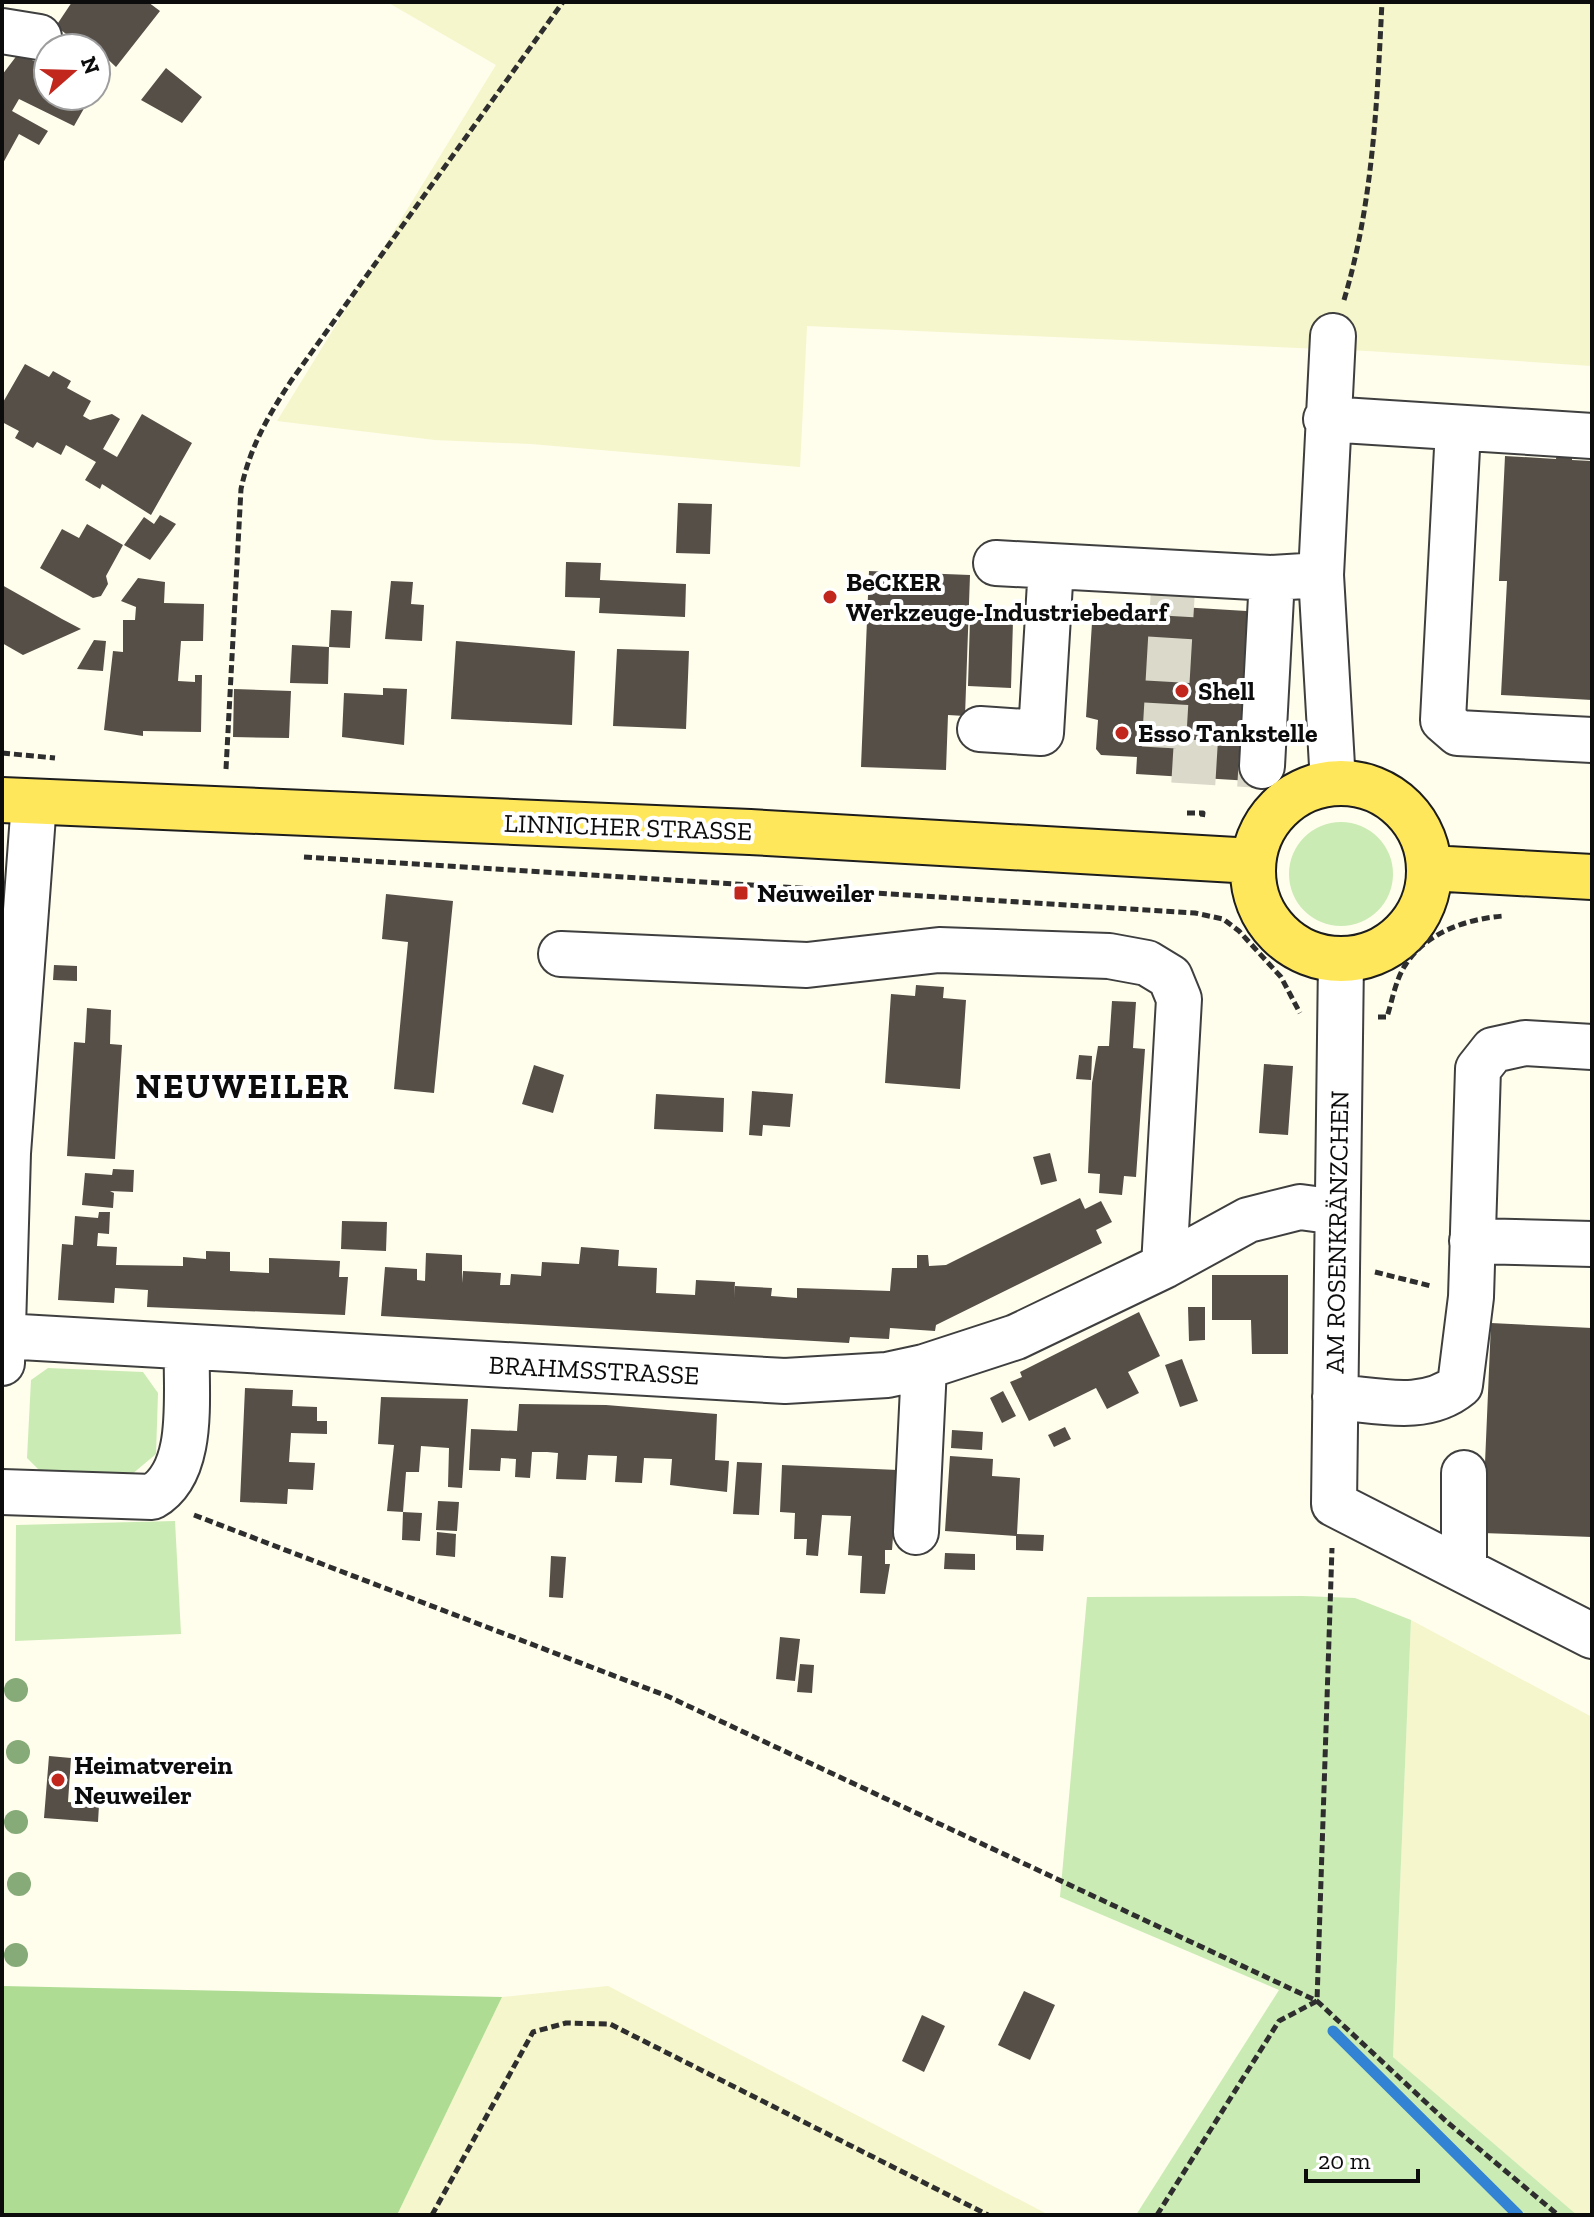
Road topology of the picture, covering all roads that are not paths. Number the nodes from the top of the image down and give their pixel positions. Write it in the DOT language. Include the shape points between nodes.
graph roads {
  1 [pos="1333,336"];
  2 [pos="1326,419"];
  3 [pos="1458,429"];
  4 [pos="1592,436"];
  5 [pos="996,563"];
  6 [pos="1051,566"];
  7 [pos="1321,575"];
  8 [pos="1272,578"];
  9 [pos="980,729"];
  10 [pos="1592,740"];
  11 [pos="1262,766"];
  12 [pos="1333,783"];
  13 [pos="18,801"];
  14 [pos="1253,861"];
  15 [pos="1429,868"];
  16 [pos="1592,877"];
  17 [pos="561,954"];
  18 [pos="1341,960"];
  19 [pos="1592,1047"];
  20 [pos="5,1153"];
  21 [pos="1337,1212"];
  22 [pos="1472,1241"];
  23 [pos="1592,1244"];
  24 [pos="1164,1266"];
  25 [pos="3,1336"];
  26 [pos="187,1348"];
  27 [pos="2,1363"];
  28 [pos="924,1367"];
  29 [pos="1335,1397"];
  30 [pos="1464,1473"];
  31 [pos="2,1492"];
  32 [pos="916,1532"];
  33 [pos="1464,1570"];
  34 [pos="1592,1636"];
  1 -- 2 [label="street"];
  2 -- 3 [label="street"];
  2 -- 7 [label="street"];
  3 -- 4 [label="street"];
  3 -- 10 [label="street" via="1443,720 1458,733"];
  5 -- 6 [label="street"];
  6 -- 8 [label="street"];
  6 -- 9 [label="street" via="1041,733"];
  7 -- 8 [label="street"];
  7 -- 12 [label="street"];
  8 -- 11 [label="street"];
  12 -- 14 [label="main road" via="1304,790 1280,807 1261,832"];
  12 -- 15 [label="main road" via="1362,785 1409,815 1424,840"];
  13 -- 14 [label="main road, LINNICHER STRASSE" via="750,832"];
  13 -- 20 [label="street"];
  14 -- 18 [label="main road" via="1256,898 1274,930 1305,952"];
  15 -- 16 [label="main road"];
  15 -- 18 [label="main road" via="1414,922 1369,956"];
  17 -- 24 [label="street" via="807,965 939,950 1109,956 1147,963 1170,977 1179,999"];
  18 -- 21 [label="street, AM ROSENKRÄNZCHEN"];
  19 -- 22 [label="street" via="1514,1045 1493,1050 1478,1069"];
  20 -- 25 [label="street"];
  21 -- 24 [label="street, BRAHMSSTRASSE" via="1300,1207 1248,1220"];
  21 -- 29 [label="street, AM ROSENKRÄNZCHEN"];
  22 -- 23 [label="street"];
  22 -- 29 [label="street" via="1460,1385 1443,1399 1423,1404"];
  24 -- 28 [label="street, BRAHMSSTRASSE" via="1016,1337"];
  25 -- 26 [label="street, BRAHMSSTRASSE"];
  25 -- 27 [label="street"];
  26 -- 28 [label="street, BRAHMSSTRASSE" via="785,1381 887,1375"];
  26 -- 31 [label="street" via="183,1442 167,1489 152,1497"];
  28 -- 32 [label="street"];
  29 -- 33 [label="street, AM ROSENKRÄNZCHEN" via="1334,1504"];
  30 -- 33 [label="street"];
  33 -- 34 [label="street"];
}
